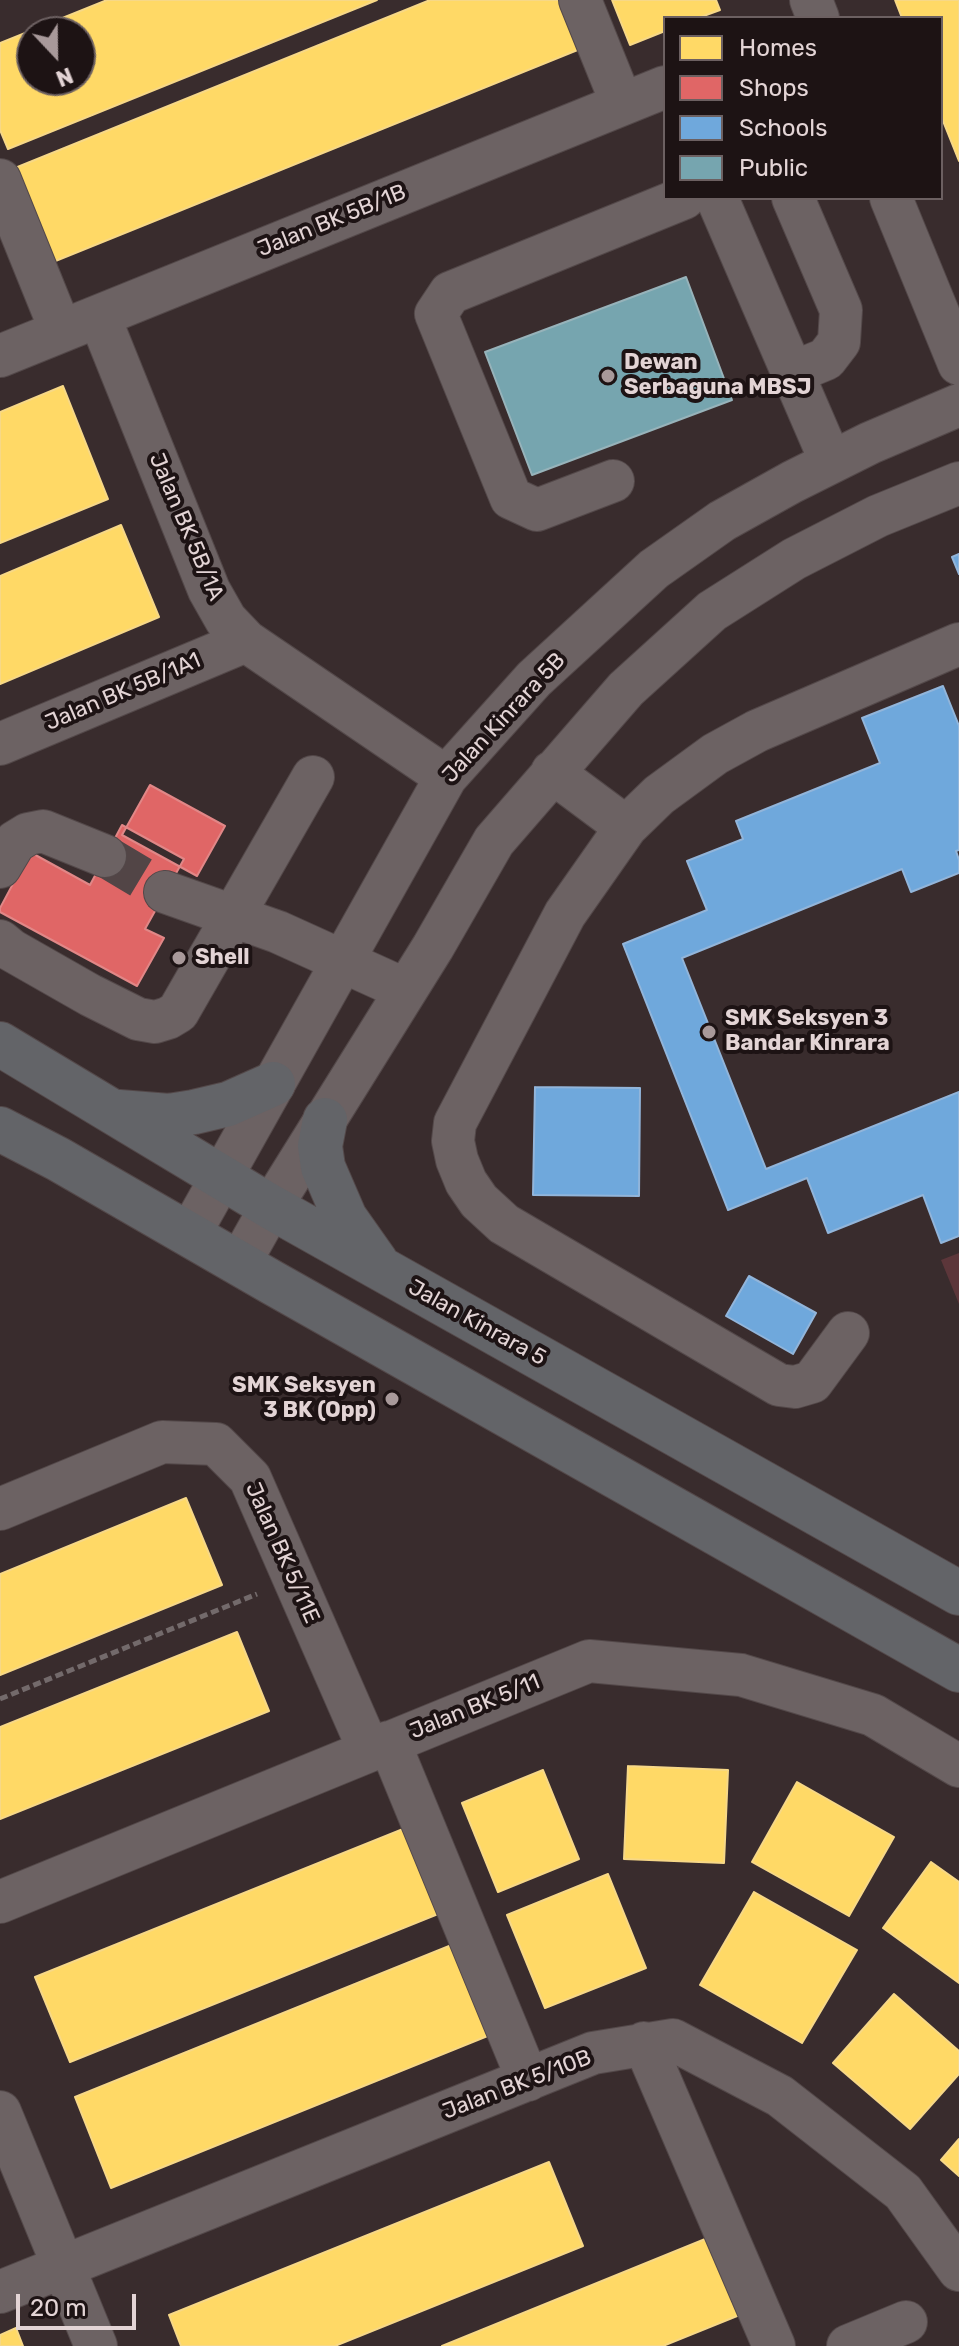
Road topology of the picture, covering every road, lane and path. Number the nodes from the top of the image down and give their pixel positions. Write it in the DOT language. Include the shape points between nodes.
graph roads {
  1 [pos="580,0"];
  2 [pos="663,88"];
  3 [pos="622,104"];
  4 [pos="0,180"];
  5 [pos="679,200"];
  6 [pos="718,200"];
  7 [pos="794,200"];
  8 [pos="892,200"];
  9 [pos="99,316"];
  10 [pos="61,331"];
  11 [pos="0,356"];
  12 [pos="959,364"];
  13 [pos="792,373"];
  14 [pos="959,405"];
  15 [pos="831,462"];
  16 [pos="613,481"];
  17 [pos="959,483"];
  18 [pos="246,641"];
  19 [pos="959,644"];
  20 [pos="0,744"];
  21 [pos="552,772"];
  22 [pos="313,777"];
  23 [pos="446,777"];
  24 [pos="626,827"];
  25 [pos="105,856"];
  26 [pos="0,867"];
  27 [pos="165,892"];
  28 [pos="232,917"];
  29 [pos="4,953"];
  30 [pos="342,960"];
  31 [pos="406,990"];
  32 [pos="0,1044"];
  33 [pos="273,1084"];
  34 [pos="112,1112"];
  35 [pos="325,1120"];
  36 [pos="0,1129"];
  37 [pos="221,1178"];
  38 [pos="271,1207"];
  39 [pos="189,1235"];
  40 [pos="239,1264"];
  41 [pos="380,1269"];
  42 [pos="848,1333"];
  43 [pos="0,1509"];
  44 [pos="295,1579"];
  45 [pos="959,1593"];
  46 [pos="959,1670"];
  47 [pos="0,1699"];
  48 [pos="379,1746"];
  49 [pos="959,1766"];
  50 [pos="0,1902"];
  51 [pos="644,2043"];
  52 [pos="528,2080"];
  53 [pos="0,2112"];
  54 [pos="63,2267"];
  55 [pos="959,2270"];
  56 [pos="0,2292"];
  57 [pos="906,2322"];
  58 [pos="96,2346"];
  59 [pos="774,2346"];
  60 [pos="848,2346"];
  1 -- 3 [label="street"];
  2 -- 3 [label="street, Jalan BK 5B/1B"];
  3 -- 9 [label="street, Jalan BK 5B/1B"];
  4 -- 10 [label="street"];
  5 -- 16 [label="street" via="450,293 436,314 511,498 537,510"];
  6 -- 13 [label="street"];
  7 -- 13 [label="street" via="841,310 839,342 826,359"];
  8 -- 12 [label="street"];
  9 -- 10 [label="street, Jalan BK 5B/1B"];
  9 -- 18 [label="street, Jalan BK 5B/1A" via="209,590"];
  10 -- 11 [label="street, Jalan BK 5B/1B"];
  13 -- 15 [label="street"];
  14 -- 15 [label="street, Jalan Kinrara 5B"];
  15 -- 23 [label="street, Jalan Kinrara 5B" via="722,521 654,569 534,679"];
  17 -- 21 [label="street" via="794,559 712,611 626,689"];
  18 -- 20 [label="street, Jalan BK 5B/1A1"];
  18 -- 23 [label="street, Jalan BK 5B/1A"];
  19 -- 24 [label="street" via="715,754"];
  21 -- 24 [label="street"];
  21 -- 31 [label="street" via="494,841"];
  22 -- 28 [label="street"];
  23 -- 30 [label="street, Jalan Kinrara 5B"];
  24 -- 42 [label="street" via="565,914 455,1123 453,1141 466,1182 504,1224 779,1385 812,1382"];
  25 -- 26 [label="street" via="43,831 15,842"];
  27 -- 28 [label="street"];
  28 -- 29 [label="street" via="178,1012 155,1022 138,1019"];
  28 -- 30 [label="street"];
  30 -- 31 [label="street"];
  30 -- 33 [label="street, Jalan Kinrara 5B"];
  31 -- 35 [label="street"];
  32 -- 34 [label="main road, Jalan Kinrara 5"];
  33 -- 34 [label="main road" via="194,1112"];
  33 -- 37 [label="street, Jalan Kinrara 5B"];
  34 -- 37 [label="main road, Jalan Kinrara 5"];
  35 -- 38 [label="street"];
  35 -- 41 [label="main road" via="323,1167 345,1218"];
  36 -- 39 [label="main road"];
  37 -- 38 [label="main road, Jalan Kinrara 5"];
  37 -- 39 [label="street, Jalan Kinrara 5B"];
  38 -- 40 [label="street"];
  38 -- 41 [label="main road, Jalan Kinrara 5"];
  39 -- 40 [label="main road"];
  40 -- 46 [label="main road"];
  41 -- 45 [label="main road, Jalan Kinrara 5"];
  43 -- 44 [label="street, Jalan BK 5/11E" via="162,1442 216,1444 250,1478"];
  44 -- 47 [label="path"];
  44 -- 48 [label="street, Jalan BK 5/11E"];
  48 -- 49 [label="street, Jalan BK 5/11" via="589,1661 741,1675 873,1715"];
  48 -- 50 [label="street, Jalan BK 5/11"];
  48 -- 52 [label="street, Jalan BK 5/11E"];
  51 -- 52 [label="street, Jalan BK 5/10B" via="593,2053"];
  51 -- 55 [label="street, Jalan BK 5/10B" via="673,2040 780,2096 903,2192"];
  51 -- 59 [label="street"];
  52 -- 54 [label="street, Jalan BK 5/10B"];
  53 -- 54 [label="street"];
  54 -- 56 [label="street, Jalan BK 5/10B"];
  54 -- 58 [label="street"];
  57 -- 60 [label="street"];
}
